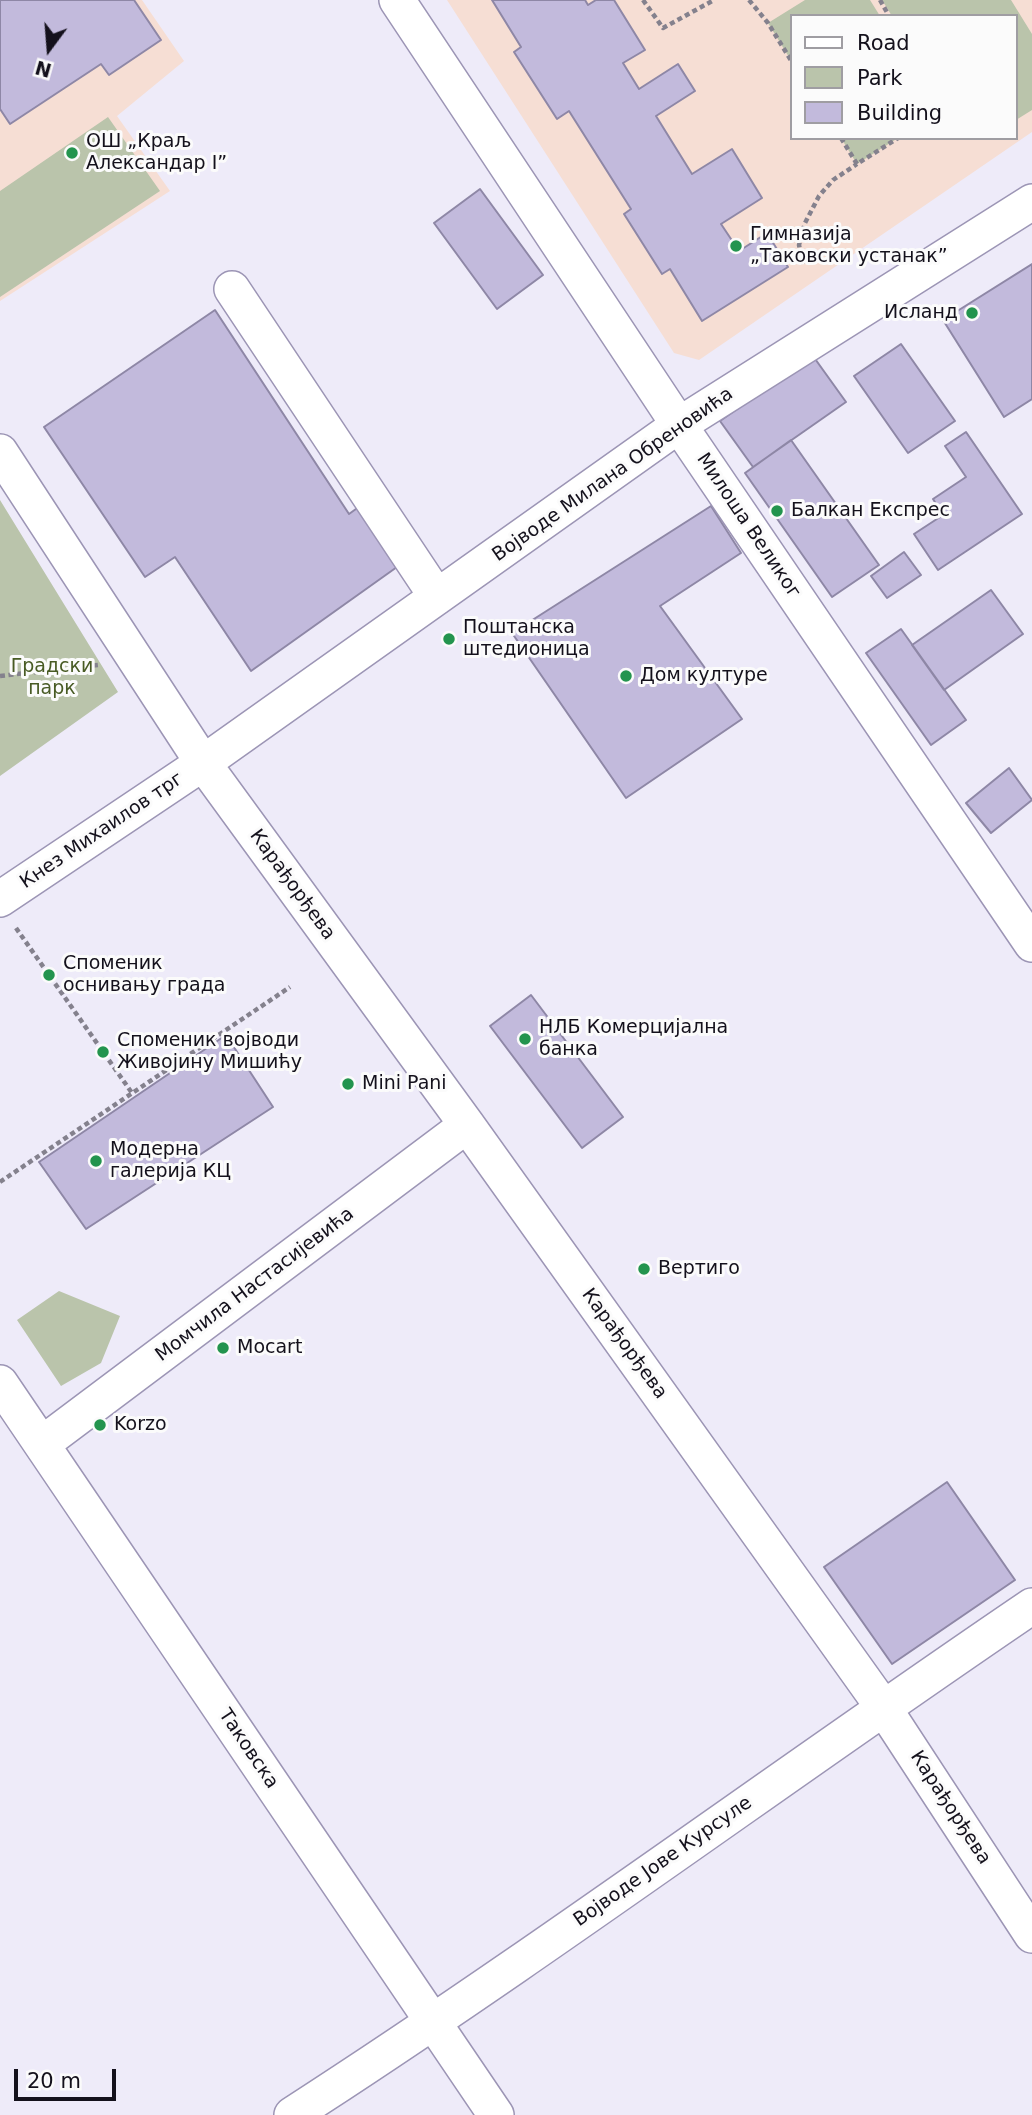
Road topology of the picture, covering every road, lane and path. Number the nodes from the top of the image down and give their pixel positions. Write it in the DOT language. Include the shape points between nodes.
graph roads {
  1 [pos="397,0"];
  2 [pos="643,0"];
  3 [pos="714,0"];
  4 [pos="750,0"];
  5 [pos="790,59"];
  6 [pos="842,140"];
  7 [pos="895,140"];
  8 [pos="857,164"];
  9 [pos="1032,202"];
  10 [pos="803,264"];
  11 [pos="232,289"];
  12 [pos="679,425"];
  13 [pos="0,452"];
  14 [pos="437,597"];
  15 [pos="137,661"];
  16 [pos="0,676"];
  17 [pos="203,763"];
  18 [pos="7,912"];
  19 [pos="1032,944"];
  20 [pos="290,987"];
  21 [pos="132,1093"];
  22 [pos="467,1125"];
  23 [pos="0,1182"];
  24 [pos="0,1383"];
  25 [pos="42,1444"];
  26 [pos="1032,1606"];
  27 [pos="883,1707"];
  28 [pos="1032,1935"];
  29 [pos="433,2024"];
  30 [pos="292,2115"];
  31 [pos="496,2115"];
  1 -- 12 [label="street, Милоша Великог"];
  2 -- 3 [label="path" via="663,28"];
  4 -- 5 [label="path"];
  6 -- 8 [label="path"];
  7 -- 8 [label="path"];
  8 -- 10 [label="path" via="832,180 810,214 799,245"];
  9 -- 12 [label="street, Војводе Милана Обреновића"];
  11 -- 14 [label="street"];
  12 -- 14 [label="street, Војводе Милана Обреновића"];
  12 -- 19 [label="street, Милоша Великог"];
  13 -- 15 [label="street, Карађорђева"];
  14 -- 17 [label="street, Војводе Милана Обреновића"];
  15 -- 16 [label="path"];
  15 -- 17 [label="street, Карађорђева"];
  17 -- 18 [label="street, Кнез Михаилов трг"];
  17 -- 22 [label="street, Карађорђева"];
  18 -- 21 [label="path"];
  20 -- 21 [label="path"];
  21 -- 23 [label="path"];
  22 -- 25 [label="street, Момчила Настасијевића"];
  22 -- 27 [label="street, Карађорђева"];
  24 -- 25 [label="street, Таковска"];
  25 -- 29 [label="street, Таковска"];
  26 -- 27 [label="street, Војводе Јове Курсуле"];
  27 -- 28 [label="street, Карађорђева"];
  27 -- 29 [label="street, Војводе Јове Курсуле"];
  29 -- 30 [label="street, Војводе Јове Курсуле"];
  29 -- 31 [label="street, Таковска"];
}
